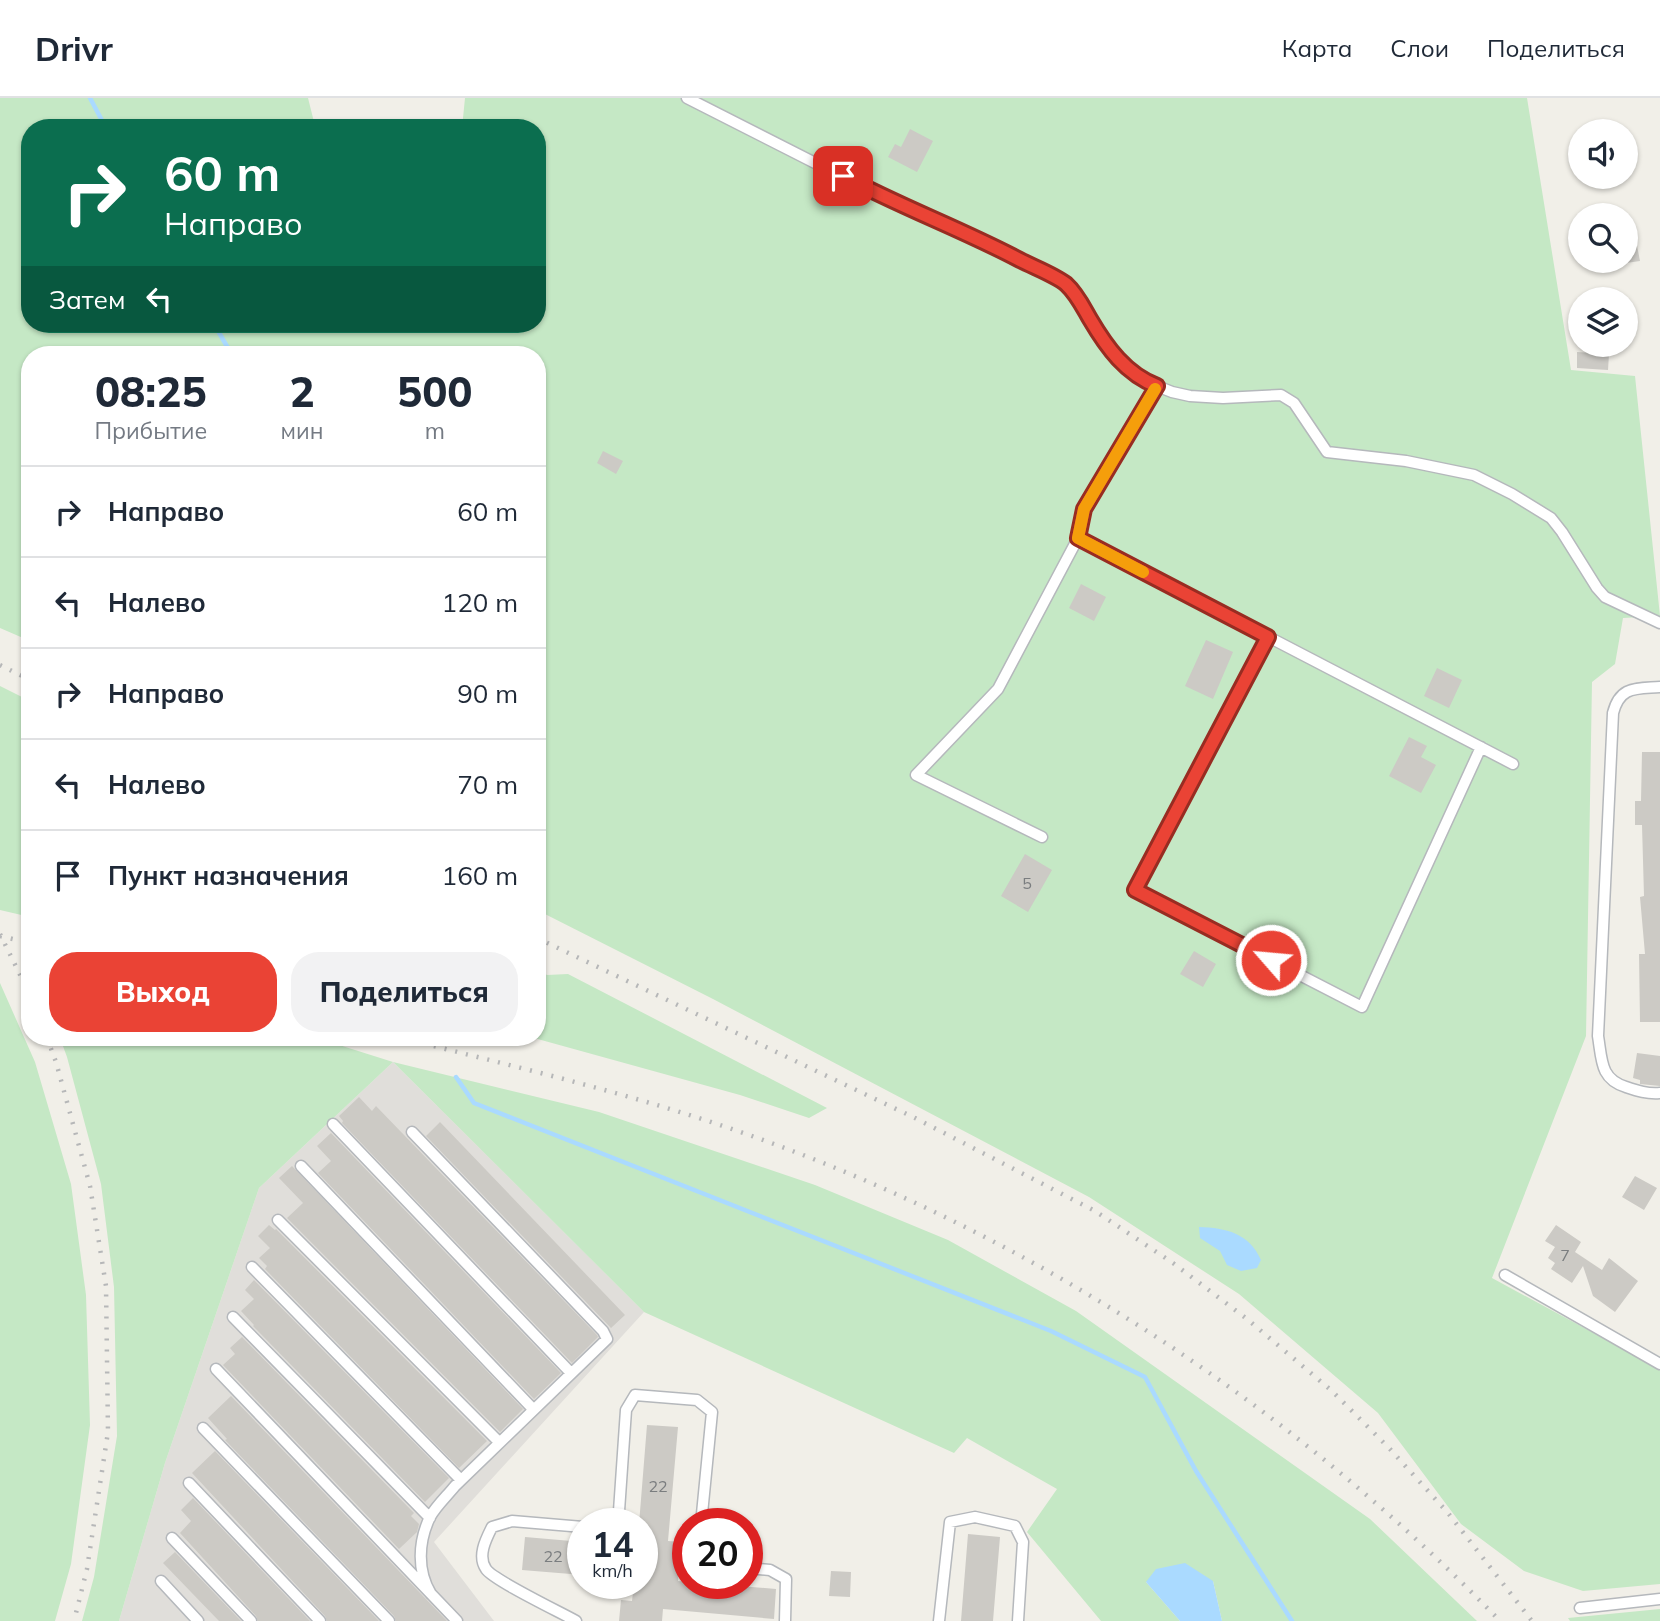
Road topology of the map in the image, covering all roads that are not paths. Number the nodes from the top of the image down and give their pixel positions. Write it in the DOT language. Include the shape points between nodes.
graph roads {
  1 [pos="687,98"];
  2 [pos="1157,386"];
  3 [pos="1078,538"];
  4 [pos="1660,623"];
  5 [pos="1268,637"];
  6 [pos="1660,687"];
  7 [pos="1481,747"];
  8 [pos="1513,764"];
  9 [pos="1042,837"];
  10 [pos="1660,1093"];
  11 [pos="333,1124"];
  12 [pos="412,1132"];
  13 [pos="301,1166"];
  14 [pos="278,1220"];
  15 [pos="252,1267"];
  16 [pos="1505,1275"];
  17 [pos="233,1317"];
  18 [pos="1660,1364"];
  19 [pos="216,1369"];
  20 [pos="571,1373"];
  21 [pos="533,1409"];
  22 [pos="204,1428"];
  23 [pos="499,1443"];
  24 [pos="461,1480"];
  25 [pos="189,1483"];
  26 [pos="619,1508"];
  27 [pos="703,1508"];
  28 [pos="430,1518"];
  29 [pos="567,1526"];
  30 [pos="172,1538"];
  31 [pos="763,1569"];
  32 [pos="161,1581"];
  33 [pos="431,1594"];
  34 [pos="1660,1599"];
  35 [pos="1580,1608"];
  36 [pos="198,1621"];
  37 [pos="251,1621"];
  38 [pos="320,1621"];
  39 [pos="389,1621"];
  40 [pos="457,1621"];
  41 [pos="576,1621"];
  42 [pos="785,1621"];
  43 [pos="939,1621"];
  44 [pos="1018,1621"];
  1 -- 2 [label="lane" via="1064,283 1116,357 1139,379"];
  2 -- 3 [label="lane" via="1084,509"];
  2 -- 4 [label="lane" via="1190,396 1281,396 1294,403 1327,452 1474,475 1550,518 1605,597"];
  3 -- 5 [label="lane"];
  3 -- 9 [label="lane" via="998,689 916,775"];
  5 -- 7 [label="lane"];
  5 -- 7 [label="lane" via="1135,890 1362,1007"];
  6 -- 10 [label="lane" via="1626,691 1617,698 1614,713 1598,1036 1602,1067 1612,1083 1646,1094"];
  7 -- 8 [label="lane"];
  11 -- 20 [label="lane"];
  12 -- 20 [label="lane" via="606,1335 606,1342"];
  13 -- 21 [label="lane"];
  14 -- 23 [label="lane"];
  15 -- 24 [label="lane"];
  16 -- 18 [label="lane"];
  17 -- 28 [label="lane"];
  19 -- 33 [label="lane"];
  20 -- 21 [label="lane"];
  21 -- 23 [label="lane"];
  22 -- 39 [label="lane"];
  23 -- 24 [label="lane"];
  24 -- 28 [label="lane"];
  25 -- 38 [label="lane"];
  26 -- 27 [label="lane" via="626,1410 635,1395 697,1400 712,1412"];
  28 -- 33 [label="lane" via="421,1567"];
  29 -- 41 [label="lane" via="512,1521 492,1527 483,1559 486,1569 498,1579"];
  30 -- 37 [label="lane"];
  31 -- 42 [label="lane" via="786,1579"];
  32 -- 36 [label="lane"];
  33 -- 40 [label="lane"];
  34 -- 35 [label="lane"];
  43 -- 44 [label="lane" via="950,1521 975,1517 1015,1526 1023,1542"];
}
